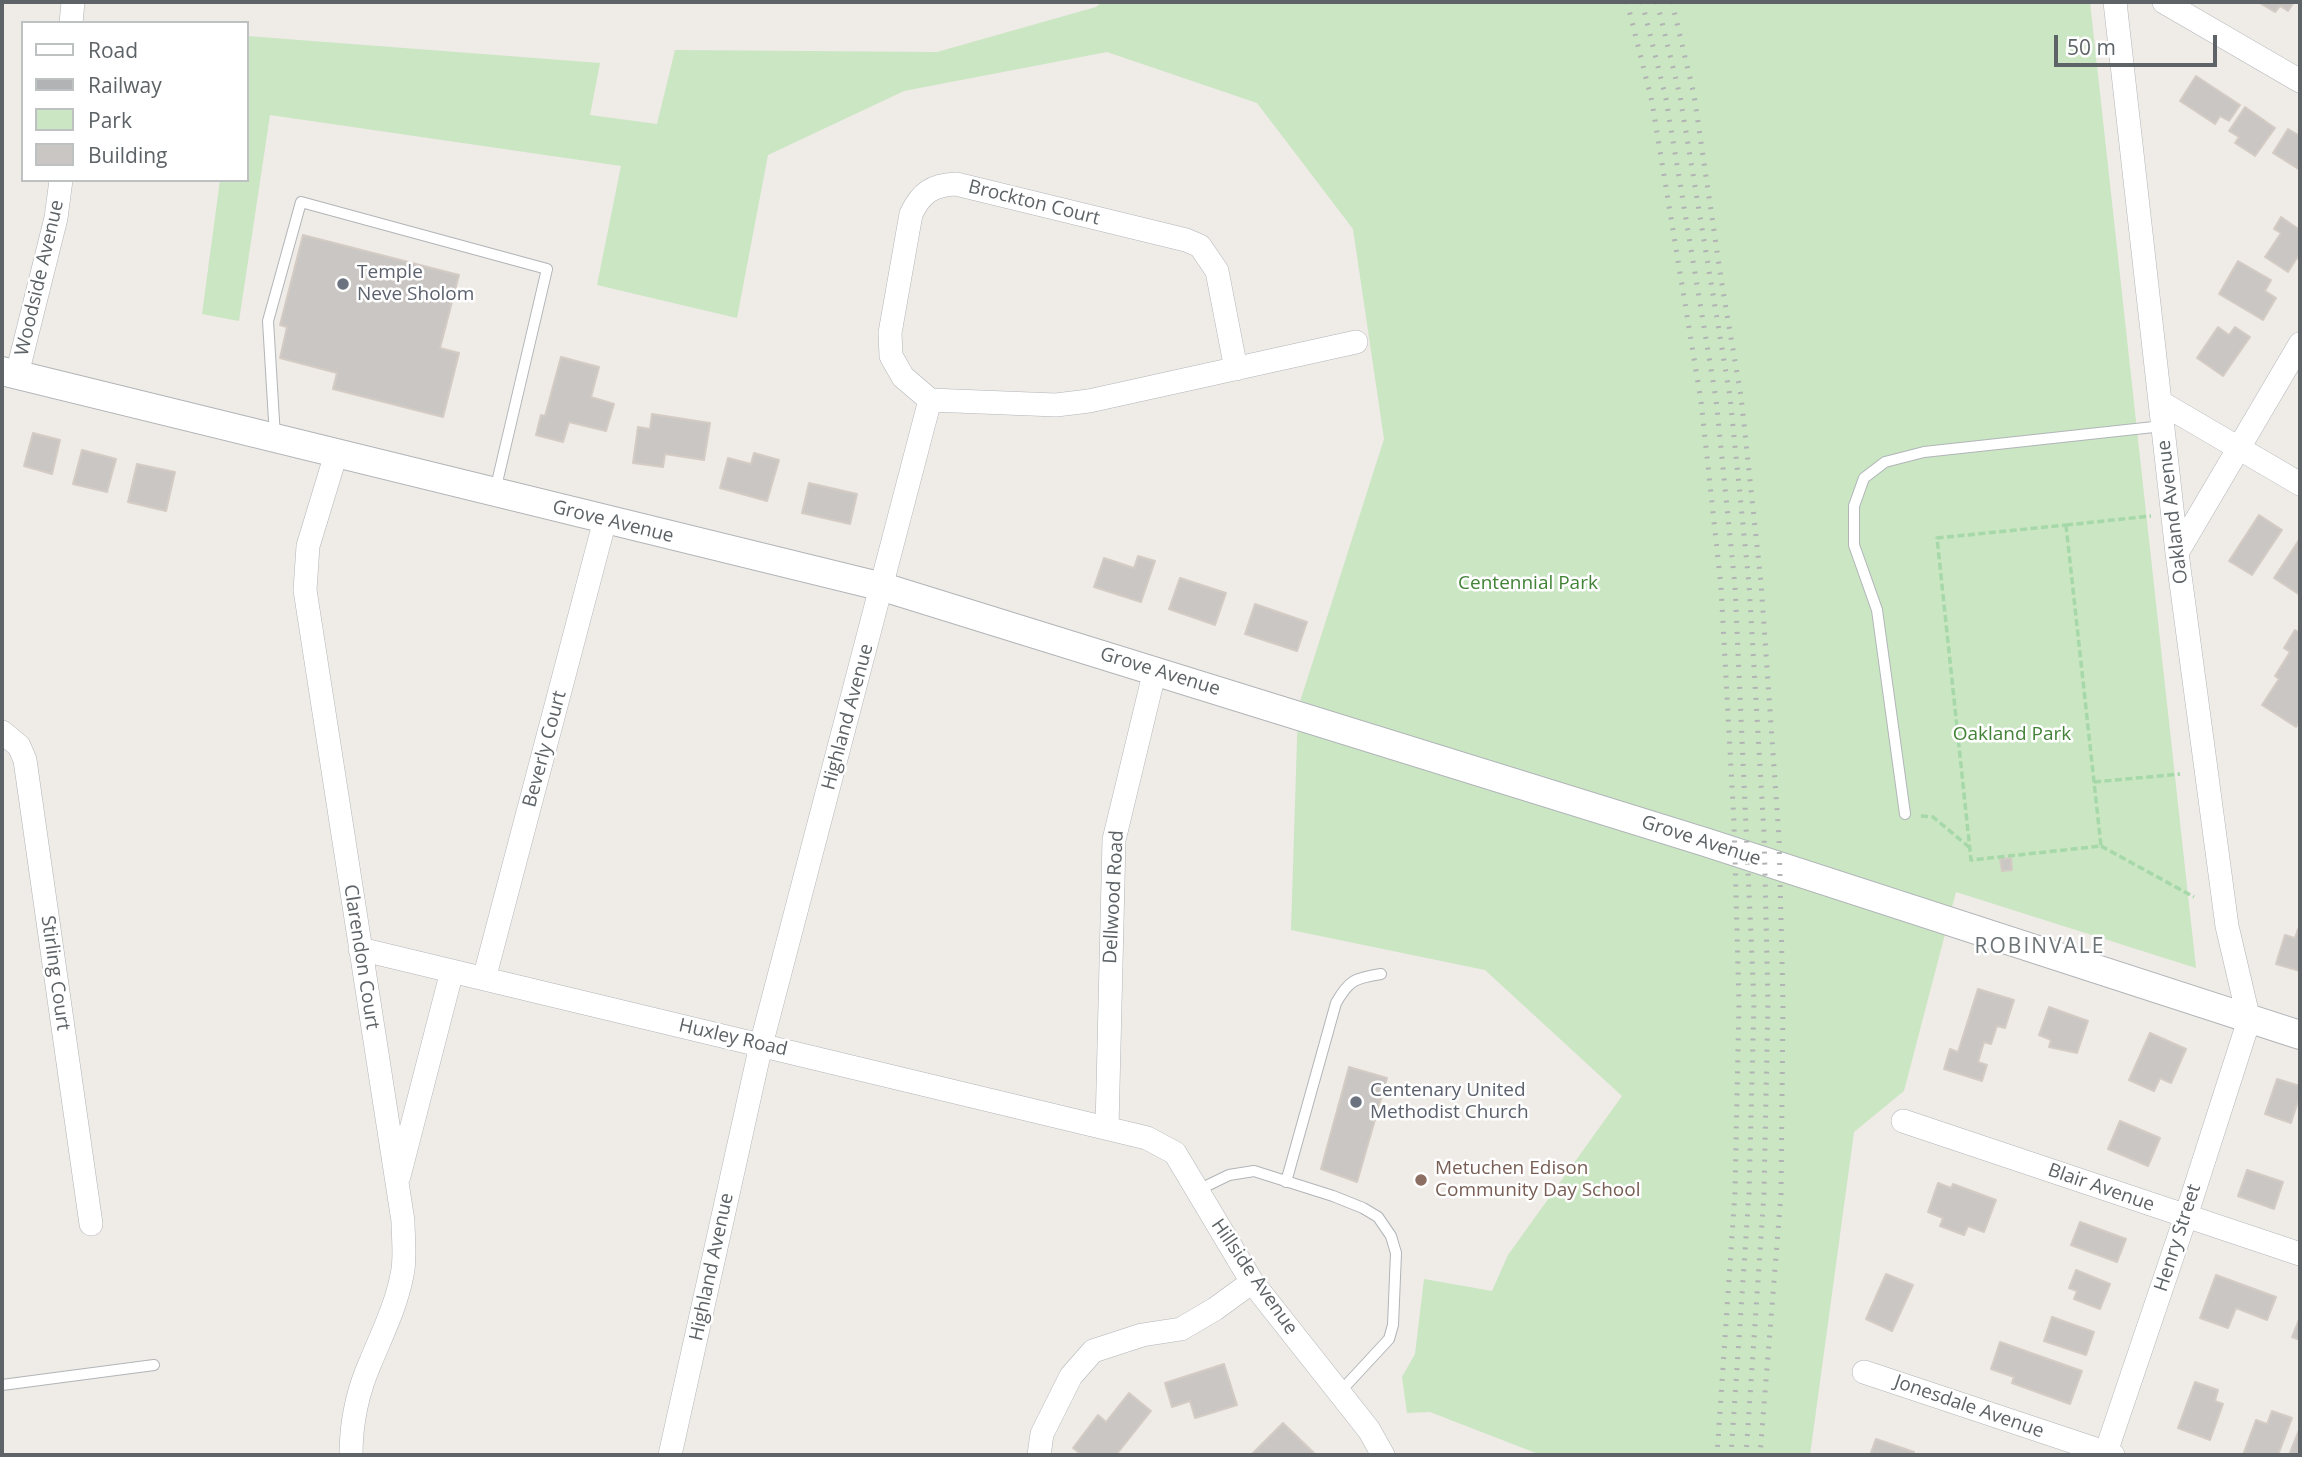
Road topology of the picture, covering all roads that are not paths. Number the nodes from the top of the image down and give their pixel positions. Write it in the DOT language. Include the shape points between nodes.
graph roads {
  1 [pos="73,2"];
  2 [pos="2115,2"];
  3 [pos="2164,2"];
  4 [pos="71,21"];
  5 [pos="2300,80"];
  6 [pos="61,182"];
  7 [pos="1356,342"];
  8 [pos="2300,344"];
  9 [pos="1236,369"];
  10 [pos="9,373"];
  11 [pos="930,400"];
  12 [pos="2160,402"];
  13 [pos="2163,426"];
  14 [pos="275,440"];
  15 [pos="2239,448"];
  16 [pos="336,454"];
  17 [pos="2300,484"];
  18 [pos="494,493"];
  19 [pos="605,520"];
  20 [pos="2177,554"];
  21 [pos="883,587"];
  22 [pos="1155,670"];
  23 [pos="2,732"];
  24 [pos="1905,814"];
  25 [pos="359,949"];
  26 [pos="452,971"];
  27 [pos="1381,974"];
  28 [pos="484,979"];
  29 [pos="2249,1020"];
  30 [pos="2300,1035"];
  31 [pos="761,1045"];
  32 [pos="1903,1121"];
  33 [pos="1107,1128"];
  34 [pos="1286,1182"];
  35 [pos="396,1186"];
  36 [pos="1196,1191"];
  37 [pos="2186,1216"];
  38 [pos="91,1224"];
  39 [pos="2300,1254"];
  40 [pos="1252,1282"];
  41 [pos="154,1365"];
  42 [pos="1864,1372"];
  43 [pos="2,1385"];
  44 [pos="1339,1393"];
  45 [pos="2108,1454"];
  46 [pos="351,1455"];
  47 [pos="670,1455"];
  48 [pos="1039,1455"];
  49 [pos="1383,1455"];
  1 -- 4 [label="street"];
  2 -- 12 [label="street, Oakland Avenue"];
  3 -- 5 [label="street"];
  6 -- 10 [label="street, Woodside Avenue" via="56,219"];
  7 -- 9 [label="street"];
  8 -- 15 [label="street"];
  9 -- 11 [label="street" via="1056,405"];
  9 -- 11 [label="street, Brockton Court" via="1217,271 1200,246 956,184 944,185 918,199 911,214 890,333 891,356 902,377"];
  10 -- 14 [label="street, Grove Avenue"];
  11 -- 21 [label="street, Highland Avenue"];
  12 -- 13 [label="street, Oakland Avenue"];
  12 -- 15 [label="street"];
  13 -- 20 [label="street, Oakland Avenue"];
  13 -- 24 [label="lane" via="1924,452 1885,463 1864,478 1854,506 1854,545 1877,610"];
  14 -- 16 [label="street, Grove Avenue"];
  14 -- 18 [label="lane" via="268,321 301,202 547,269"];
  15 -- 17 [label="street"];
  15 -- 20 [label="street"];
  16 -- 18 [label="street, Grove Avenue"];
  16 -- 25 [label="street, Clarendon Court" via="308,546 306,590"];
  18 -- 19 [label="street, Grove Avenue"];
  19 -- 21 [label="street, Grove Avenue"];
  19 -- 28 [label="street, Beverly Court"];
  20 -- 29 [label="street, Oakland Avenue" via="2227,926"];
  21 -- 22 [label="street, Grove Avenue"];
  21 -- 31 [label="street, Highland Avenue"];
  22 -- 29 [label="street, Grove Avenue"];
  22 -- 33 [label="street, Dellwood Road" via="1114,840"];
  23 -- 38 [label="street, Stirling Court" via="19,746 25,760"];
  25 -- 26 [label="street, Huxley Road"];
  25 -- 35 [label="street, Clarendon Court"];
  26 -- 28 [label="street, Huxley Road"];
  26 -- 35 [label="street"];
  27 -- 34 [label="lane" via="1359,977 1346,985 1336,1003"];
  28 -- 31 [label="street, Huxley Road"];
  29 -- 30 [label="street, Grove Avenue"];
  29 -- 37 [label="street, Henry Street"];
  31 -- 33 [label="street, Huxley Road"];
  31 -- 47 [label="street, Highland Avenue"];
  32 -- 37 [label="street, Blair Avenue"];
  33 -- 36 [label="street, Hillside Avenue" via="1147,1138 1175,1153"];
  34 -- 36 [label="lane" via="1254,1171 1229,1175"];
  34 -- 44 [label="lane" via="1334,1196 1378,1217 1396,1253 1396,1300 1389,1339"];
  35 -- 46 [label="street, Clarendon Court" via="403,1221 403,1272 390,1320 358,1397"];
  36 -- 40 [label="street, Hillside Avenue"];
  37 -- 39 [label="street, Blair Avenue"];
  37 -- 45 [label="street, Henry Street"];
  40 -- 44 [label="street, Hillside Avenue"];
  40 -- 48 [label="street" via="1181,1328 1093,1351 1071,1376 1042,1434"];
  41 -- 43 [label="lane"];
  42 -- 45 [label="street, Jonesdale Avenue"];
  44 -- 49 [label="street, Hillside Avenue"];
}
